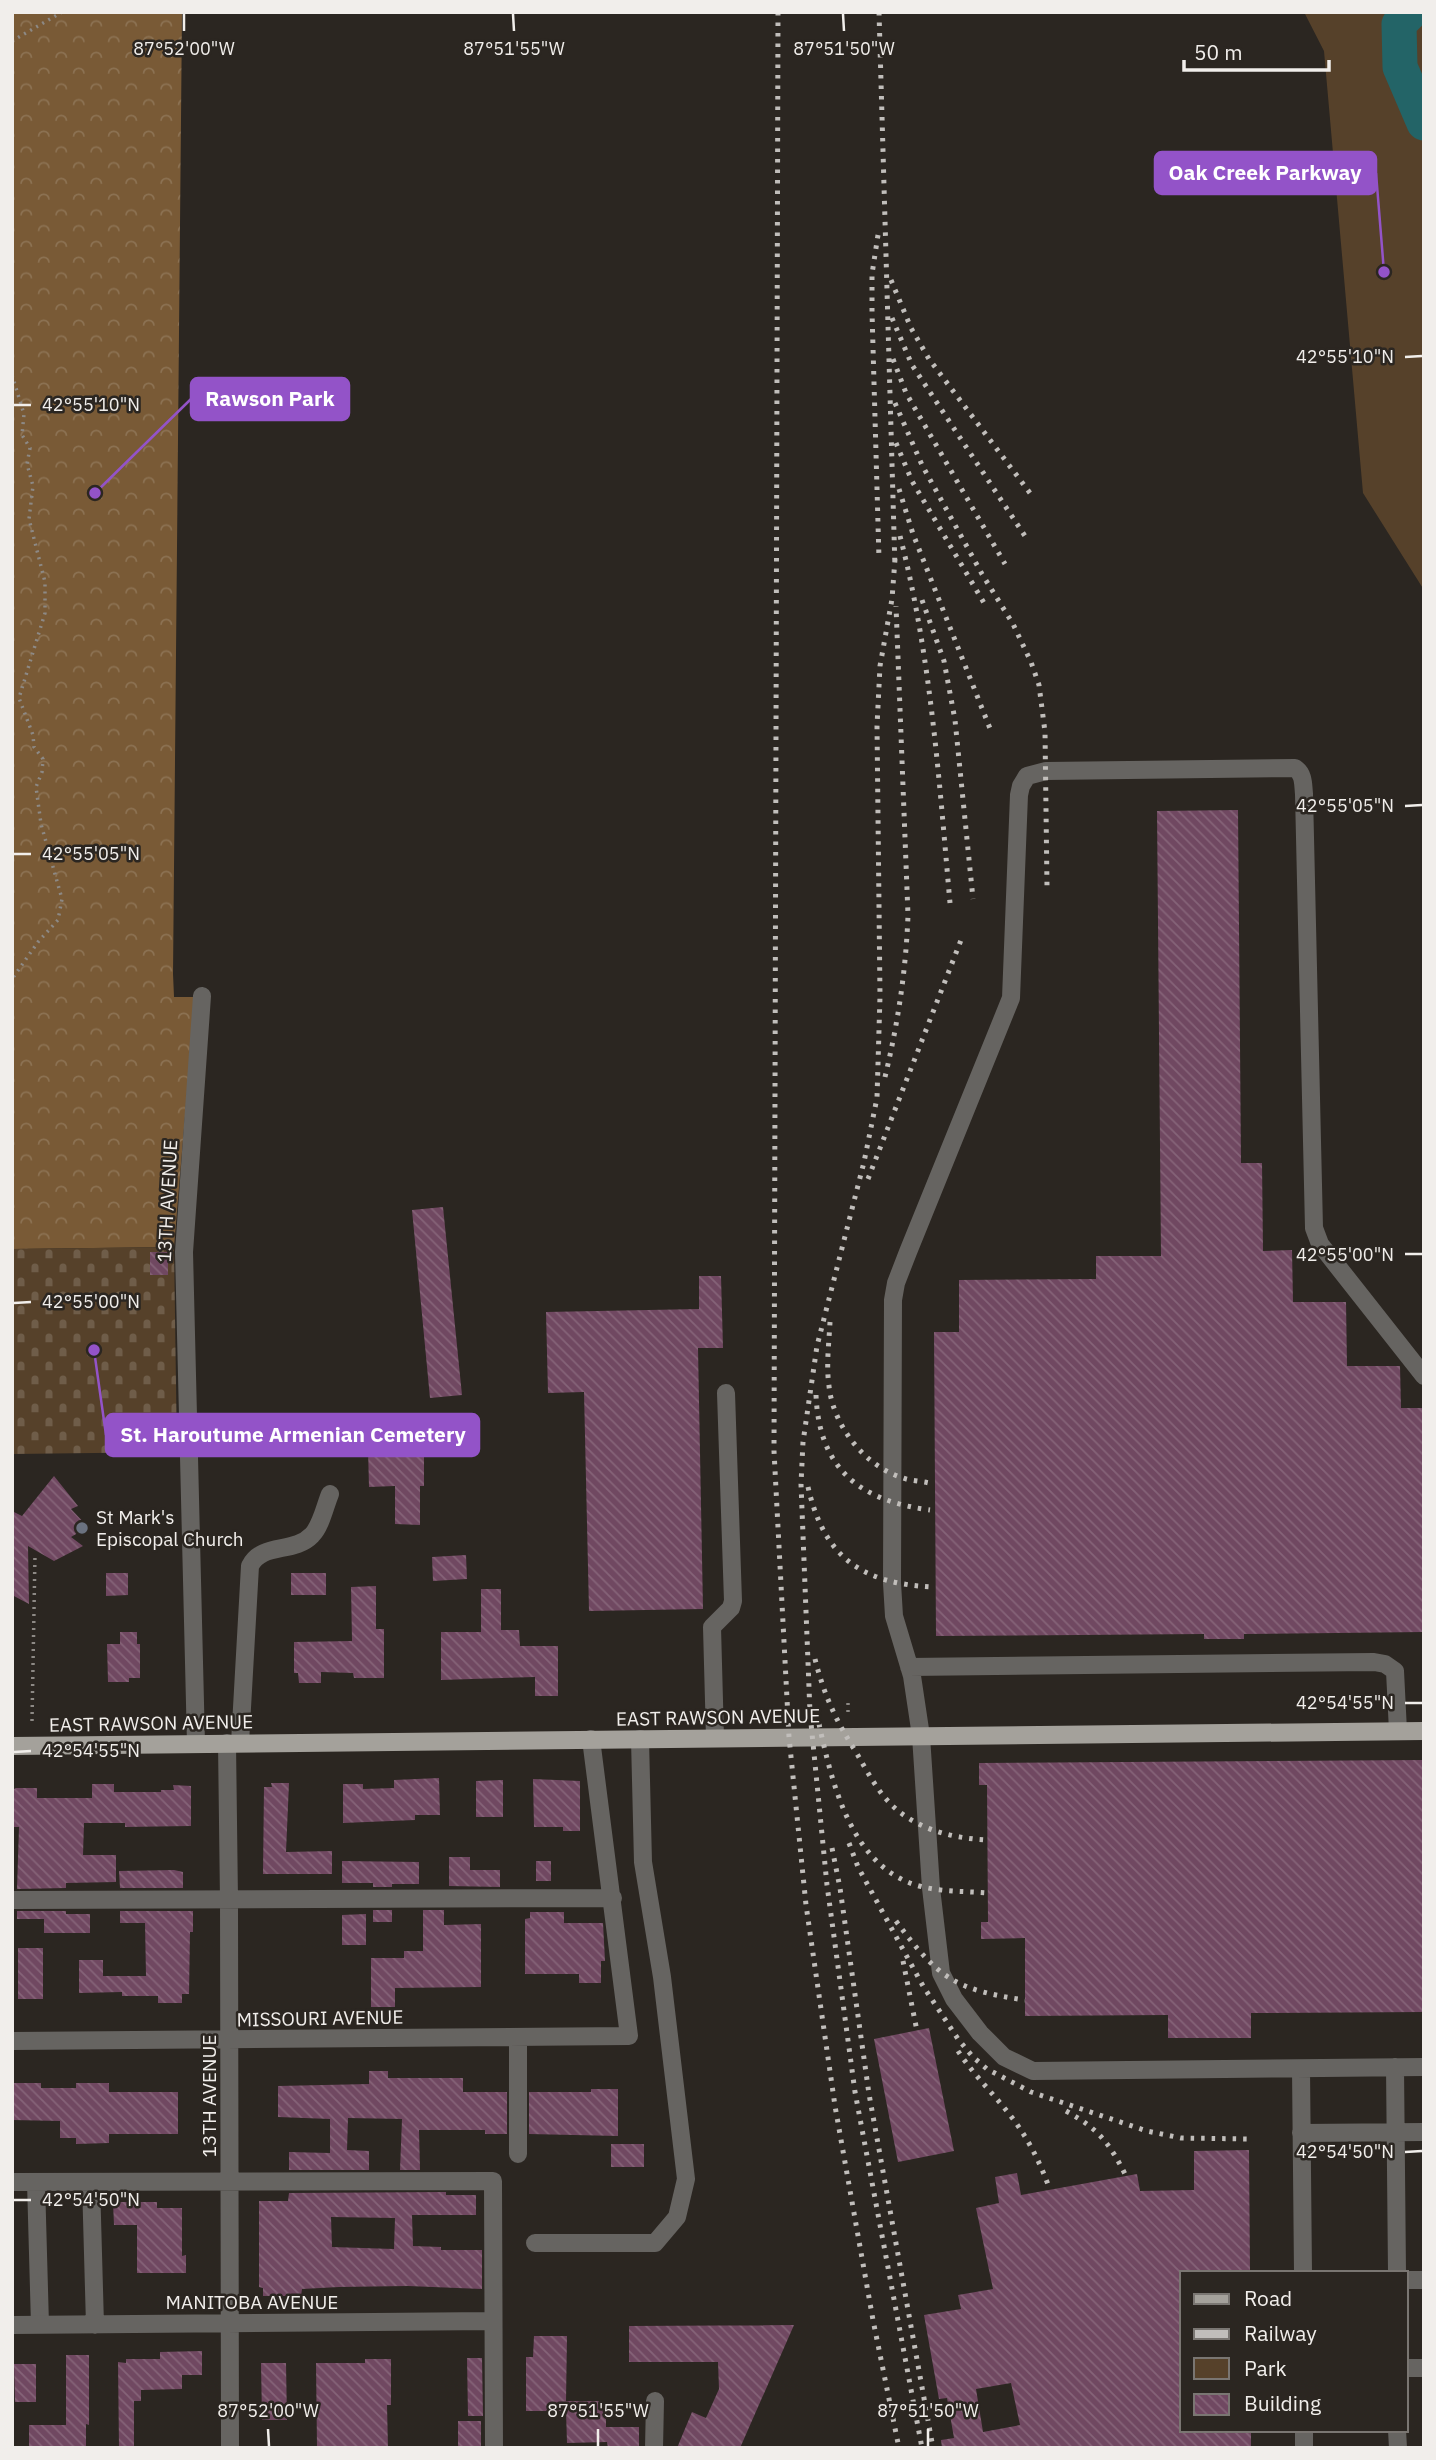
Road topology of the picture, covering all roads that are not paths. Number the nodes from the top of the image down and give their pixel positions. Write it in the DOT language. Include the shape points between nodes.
graph roads {
  1 [pos="202,996"];
  2 [pos="1424,1376"];
  3 [pos="726,1393"];
  4 [pos="330,1494"];
  5 [pos="909,1667"];
  6 [pos="1398,1731"];
  7 [pos="1424,1731"];
  8 [pos="921,1736"];
  9 [pos="715,1738"];
  10 [pos="591,1739"];
  11 [pos="640,1739"];
  12 [pos="234,1743"];
  13 [pos="196,1744"];
  14 [pos="12,1745"];
  15 [pos="613,1898"];
  16 [pos="12,1900"];
  17 [pos="229,1900"];
  18 [pos="518,2037"];
  19 [pos="230,2040"];
  20 [pos="12,2041"];
  21 [pos="1395,2067"];
  22 [pos="1424,2067"];
  23 [pos="1301,2068"];
  24 [pos="1396,2132"];
  25 [pos="1424,2132"];
  26 [pos="1301,2133"];
  27 [pos="518,2154"];
  28 [pos="12,2182"];
  29 [pos="36,2182"];
  30 [pos="91,2182"];
  31 [pos="230,2182"];
  32 [pos="535,2243"];
  33 [pos="1303,2271"];
  34 [pos="1396,2271"];
  35 [pos="492,2321"];
  36 [pos="230,2324"];
  37 [pos="12,2325"];
  38 [pos="40,2325"];
  39 [pos="95,2325"];
  40 [pos="655,2401"];
  41 [pos="230,2448"];
  42 [pos="494,2448"];
  43 [pos="654,2448"];
  1 -- 13 [label="street, 13TH AVENUE" via="184,1252"];
  2 -- 5 [label="street" via="1320,1244 1314,1228 1300,771 1046,771 1027,776 1019,795 1011,998 893,1300 892,1583 894,1616"];
  3 -- 9 [label="street" via="733,1601 712,1627"];
  4 -- 12 [label="street, 13TH AVENUE" via="315,1533 293,1547 258,1555 250,1566"];
  5 -- 6 [label="street" via="1374,1662 1395,1671"];
  5 -- 8 [label="street"];
  6 -- 7 [label="main road, EAST RAWSON AVENUE"];
  6 -- 8 [label="main road, EAST RAWSON AVENUE"];
  8 -- 9 [label="main road, EAST RAWSON AVENUE"];
  8 -- 23 [label="street" via="941,1973 954,1999 1004,2057 1033,2071"];
  9 -- 11 [label="main road, EAST RAWSON AVENUE"];
  10 -- 11 [label="main road, EAST RAWSON AVENUE"];
  10 -- 12 [label="main road, EAST RAWSON AVENUE"];
  10 -- 15 [label="street"];
  11 -- 32 [label="street" via="643,1863 686,2179 677,2217 655,2243"];
  12 -- 13 [label="main road, EAST RAWSON AVENUE"];
  12 -- 17 [label="street, 13TH AVENUE"];
  13 -- 14 [label="main road, EAST RAWSON AVENUE"];
  15 -- 17 [label="street"];
  15 -- 18 [label="street, MISSOURI AVENUE" via="629,2036"];
  16 -- 17 [label="street"];
  17 -- 19 [label="street, 13TH AVENUE"];
  18 -- 19 [label="street, MISSOURI AVENUE"];
  18 -- 27 [label="street"];
  19 -- 20 [label="street, MISSOURI AVENUE"];
  19 -- 31 [label="street, 13TH AVENUE"];
  21 -- 22 [label="street"];
  21 -- 23 [label="street"];
  21 -- 24 [label="street"];
  23 -- 26 [label="street"];
  24 -- 25 [label="street"];
  24 -- 26 [label="street"];
  24 -- 34 [label="street"];
  26 -- 33 [label="street"];
  28 -- 29 [label="street"];
  29 -- 30 [label="street"];
  29 -- 38 [label="street"];
  30 -- 31 [label="street"];
  30 -- 39 [label="street"];
  31 -- 35 [label="street" via="493,2181"];
  31 -- 36 [label="street, 13TH AVENUE"];
  35 -- 36 [label="street, MANITOBA AVENUE"];
  35 -- 42 [label="street"];
  36 -- 39 [label="street, MANITOBA AVENUE"];
  36 -- 41 [label="street, 13TH AVENUE"];
  37 -- 38 [label="street, MANITOBA AVENUE"];
  38 -- 39 [label="street, MANITOBA AVENUE"];
  40 -- 43 [label="street"];
}
